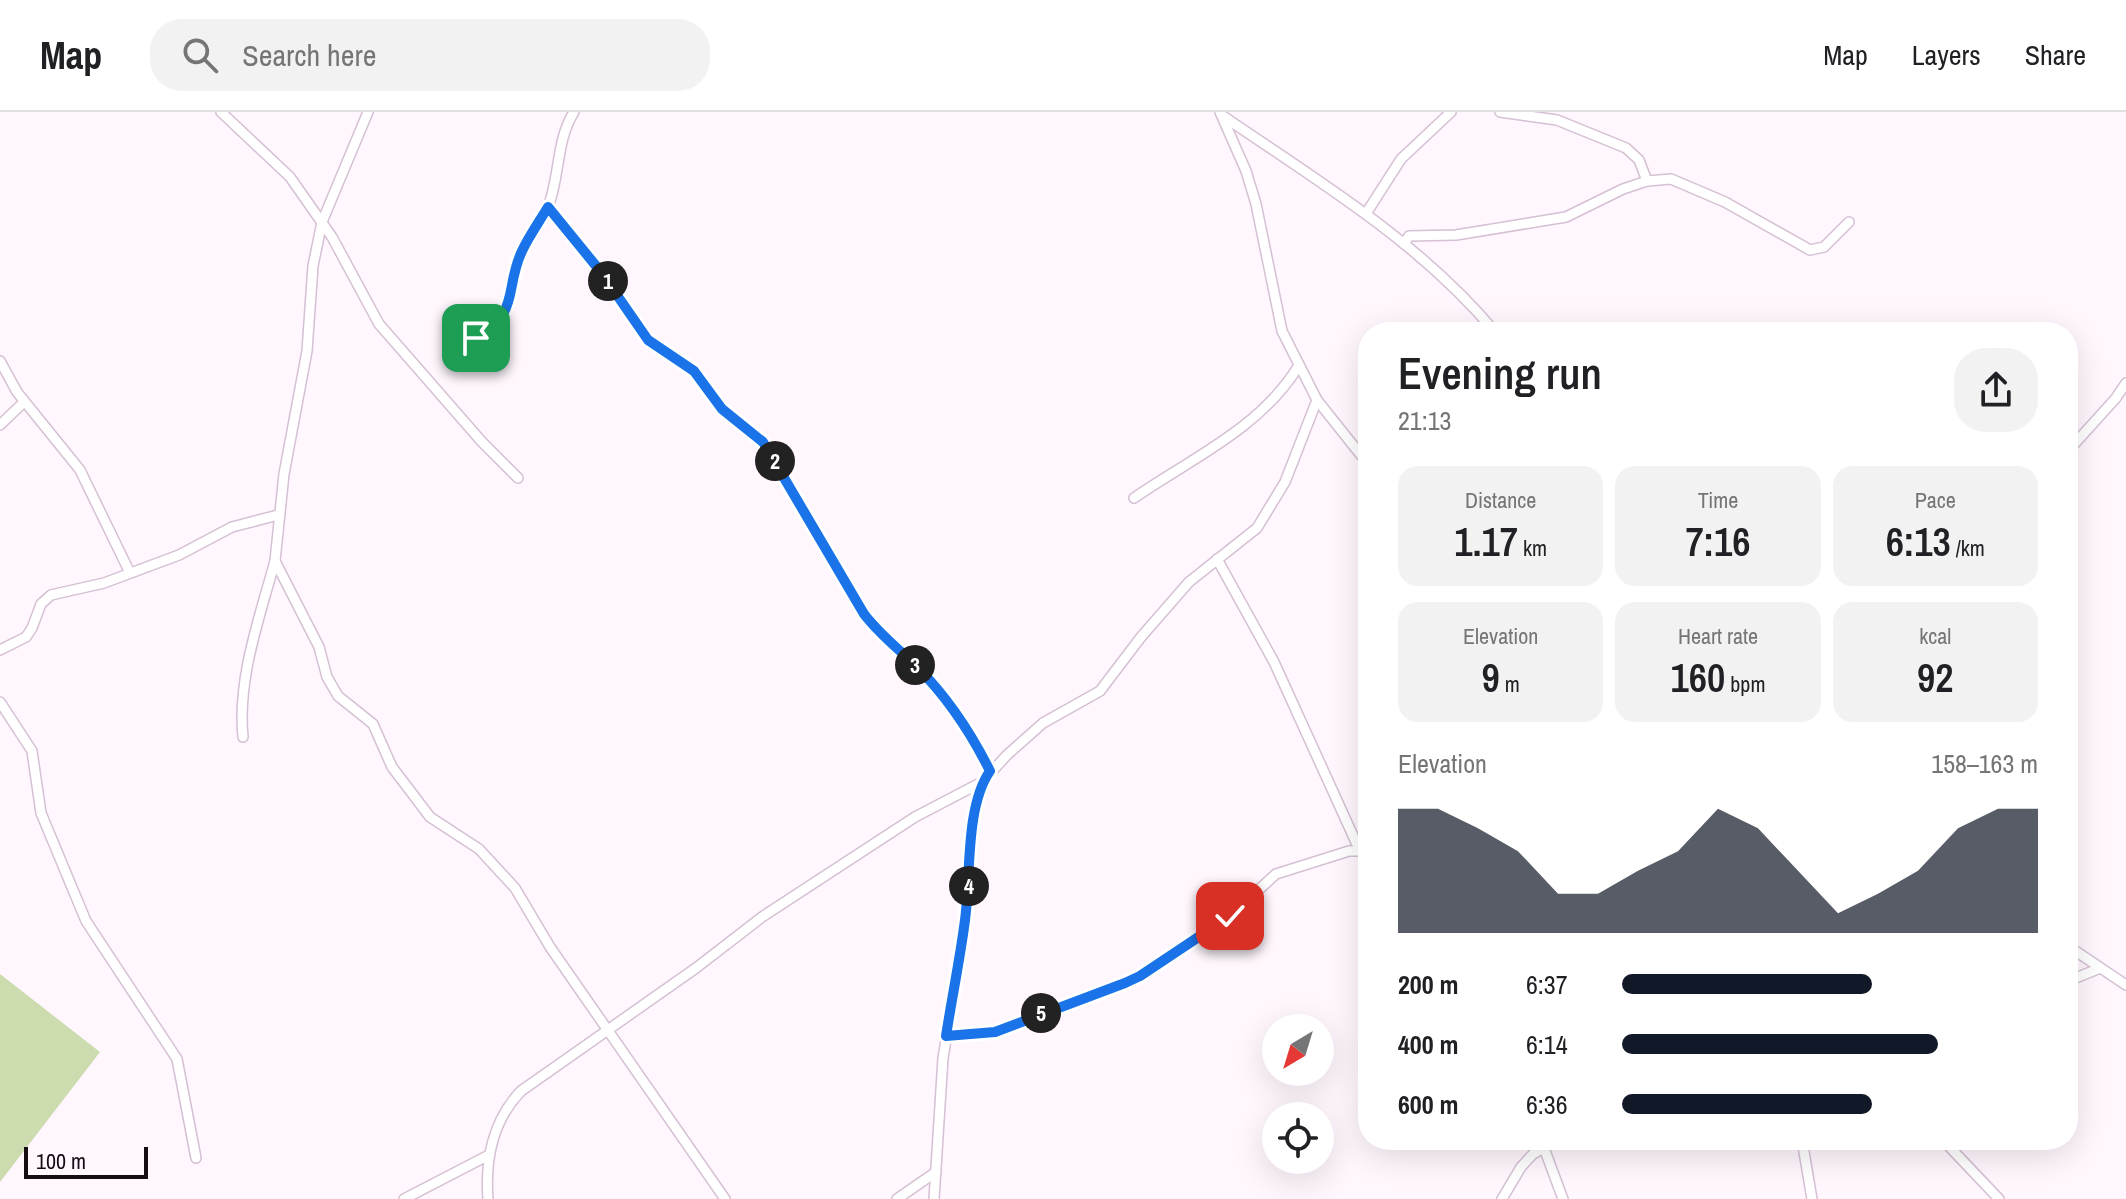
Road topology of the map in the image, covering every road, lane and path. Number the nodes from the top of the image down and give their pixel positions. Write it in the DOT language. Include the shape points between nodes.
graph roads {
  1 [pos="221,112"];
  2 [pos="368,112"];
  3 [pos="574,112"];
  4 [pos="1451,112"];
  5 [pos="1500,112"];
  6 [pos="1222,114"];
  7 [pos="1647,181"];
  8 [pos="548,207"];
  9 [pos="1367,212"];
  10 [pos="322,222"];
  11 [pos="1849,222"];
  12 [pos="1404,244"];
  13 [pos="1487,322"];
  14 [pos="476,338"];
  15 [pos="0,361"];
  16 [pos="1298,367"];
  17 [pos="2126,383"];
  18 [pos="1317,400"];
  19 [pos="24,402"];
  20 [pos="0,425"];
  21 [pos="2078,440"];
  22 [pos="1358,451"];
  23 [pos="518,478"];
  24 [pos="1134,498"];
  25 [pos="278,515"];
  26 [pos="1217,559"];
  27 [pos="275,561"];
  28 [pos="130,573"];
  29 [pos="0,650"];
  30 [pos="0,702"];
  31 [pos="243,737"];
  32 [pos="990,771"];
  33 [pos="982,782"];
  34 [pos="1358,842"];
  35 [pos="1358,855"];
  36 [pos="2078,952"];
  37 [pos="2098,969"];
  38 [pos="2078,977"];
  39 [pos="2126,985"];
  40 [pos="610,1030"];
  41 [pos="946,1036"];
  42 [pos="1536,1150"];
  43 [pos="1545,1150"];
  44 [pos="1804,1150"];
  45 [pos="1952,1150"];
  46 [pos="489,1155"];
  47 [pos="196,1158"];
  48 [pos="936,1172"];
  49 [pos="404,1199"];
  50 [pos="488,1199"];
  51 [pos="725,1199"];
  52 [pos="897,1199"];
  53 [pos="934,1199"];
  54 [pos="1502,1199"];
  55 [pos="1563,1199"];
  56 [pos="1812,1199"];
  57 [pos="1999,1199"];
  1 -- 10 [label="street" via="281,166"];
  2 -- 10 [label="street"];
  3 -- 8 [label="street"];
  4 -- 9 [label="street" via="1401,159"];
  5 -- 7 [label="street" via="1557,120 1626,148 1639,160"];
  6 -- 9 [label="street"];
  6 -- 16 [label="street" via="1246,171 1282,331"];
  7 -- 11 [label="street" via="1671,179 1695,187 1810,250 1824,247"];
  7 -- 12 [label="street" via="1566,217 1456,235 1409,236"];
  8 -- 14 [label="street" via="521,253 504,314"];
  8 -- 32 [label="street" via="648,340 694,371 722,409 763,442 864,614 934,685 965,724"];
  9 -- 12 [label="street"];
  10 -- 23 [label="street" via="379,324"];
  10 -- 25 [label="street" via="307,351"];
  12 -- 13 [label="street"];
  15 -- 19 [label="street"];
  16 -- 18 [label="street"];
  16 -- 24 [label="street" via="1250,422"];
  17 -- 21 [label="street"];
  18 -- 22 [label="street"];
  18 -- 26 [label="street" via="1268,514"];
  19 -- 20 [label="street"];
  19 -- 28 [label="street" via="80,470"];
  25 -- 27 [label="street"];
  25 -- 28 [label="street" via="232,527"];
  26 -- 32 [label="street" via="1172,601 1100,691 1043,723"];
  26 -- 34 [label="street" via="1274,662"];
  27 -- 31 [label="street" via="251,652"];
  27 -- 40 [label="street" via="338,696 373,724 392,767 430,817 479,849 515,888"];
  28 -- 29 [label="street" via="51,595 26,637"];
  30 -- 47 [label="street" via="32,751 41,813 86,921 177,1059"];
  32 -- 33 [label="street"];
  33 -- 40 [label="street" via="915,817 775,908"];
  33 -- 41 [label="street"];
  35 -- 41 [label="street" via="1338,854 1276,874 1230,916 1140,976 995,1032"];
  36 -- 37 [label="street"];
  37 -- 38 [label="street"];
  37 -- 39 [label="street"];
  40 -- 46 [label="street" via="515,1097"];
  40 -- 51 [label="street"];
  41 -- 48 [label="street"];
  42 -- 54 [label="street"];
  43 -- 55 [label="street"];
  44 -- 56 [label="street"];
  45 -- 57 [label="street"];
  46 -- 49 [label="street"];
  46 -- 50 [label="street"];
  48 -- 52 [label="street"];
  48 -- 53 [label="street"];
}
